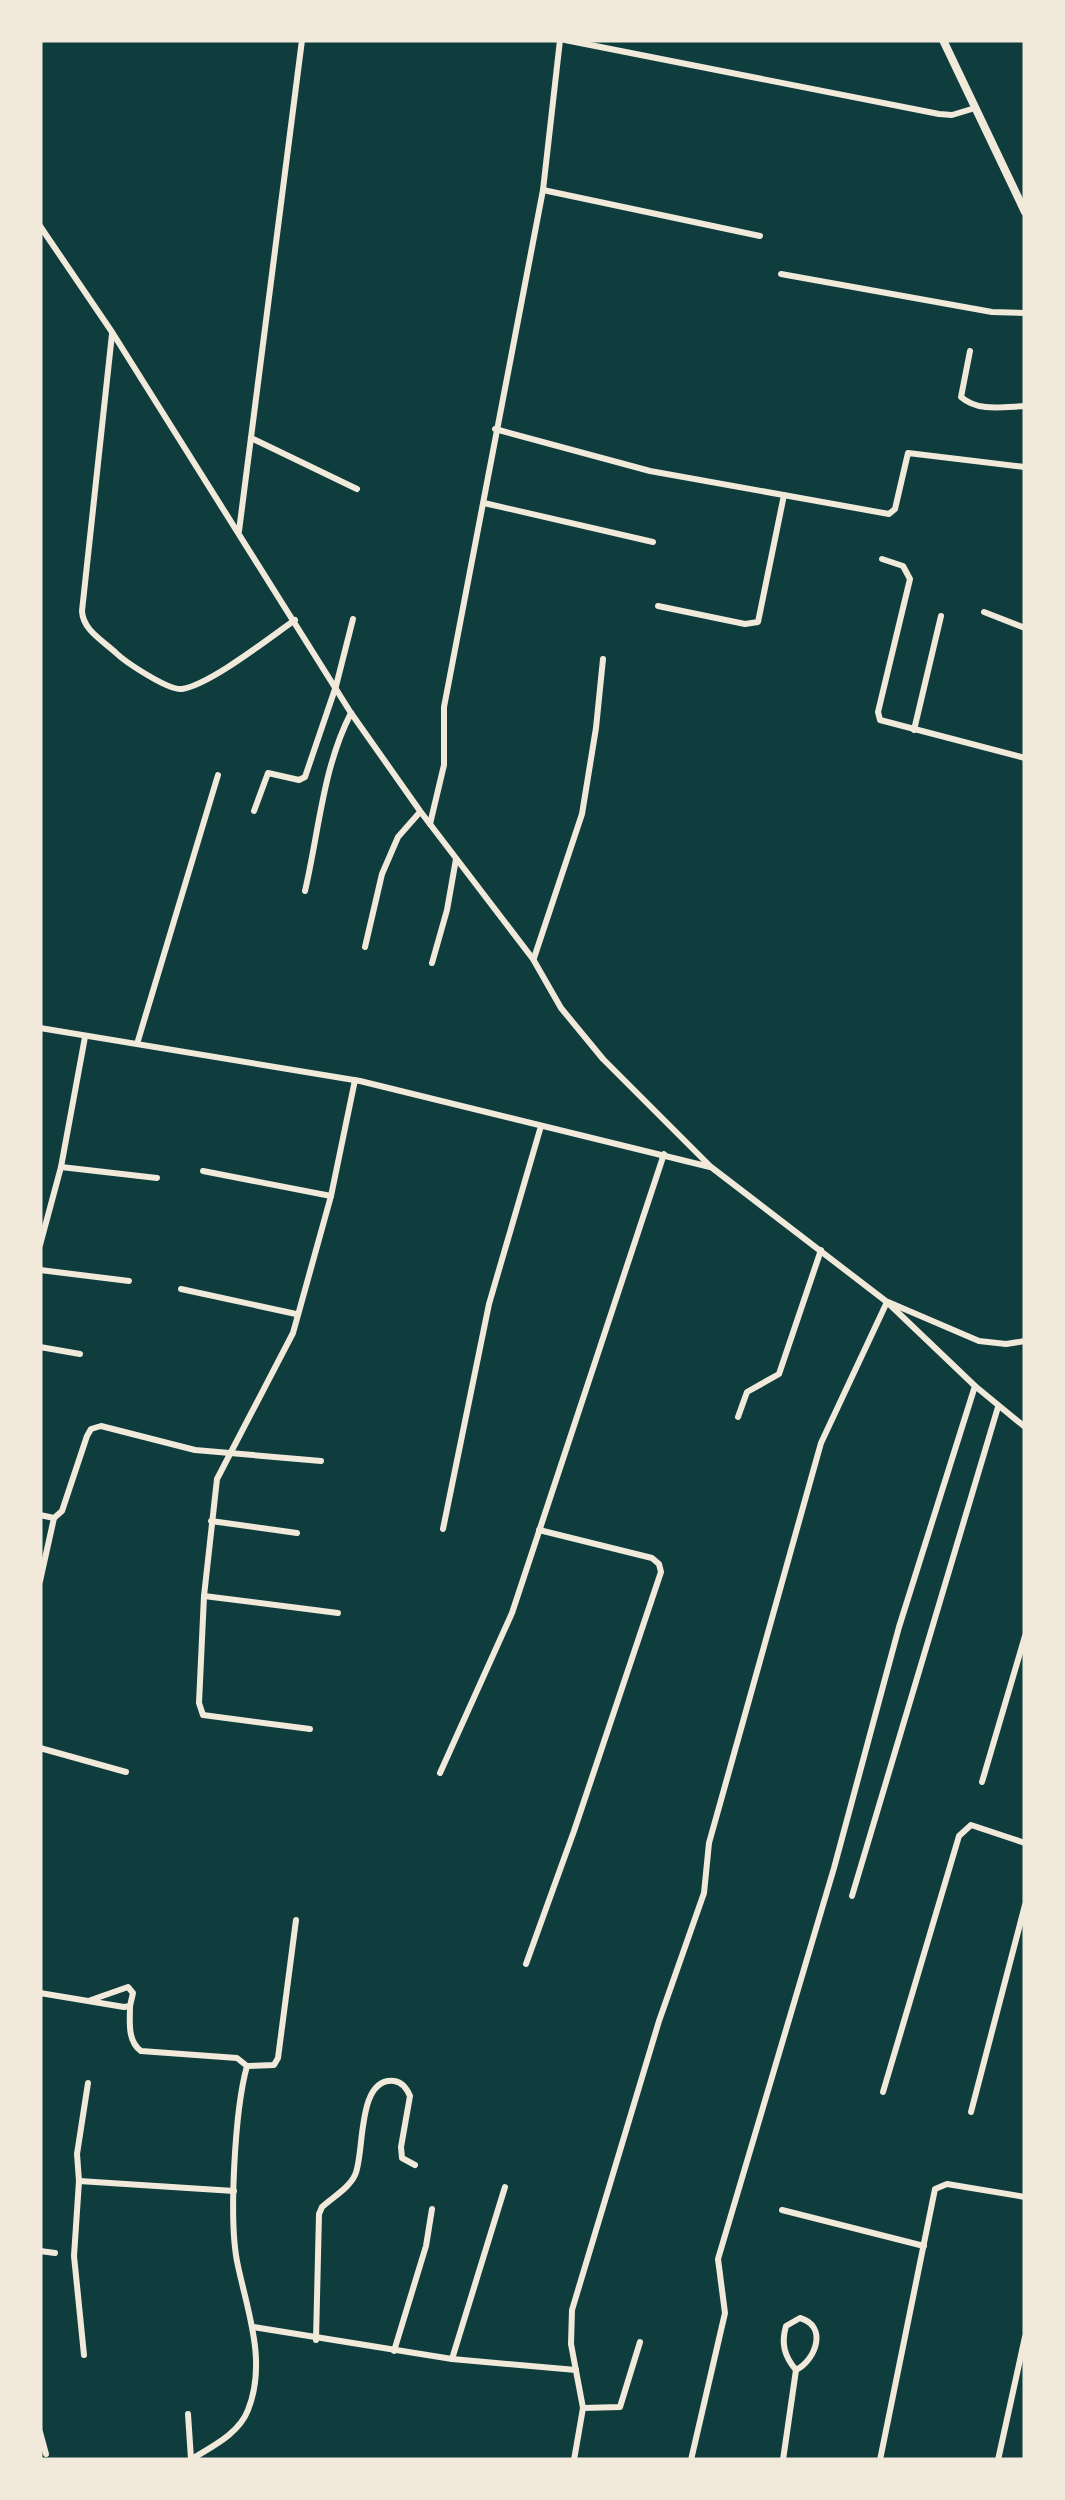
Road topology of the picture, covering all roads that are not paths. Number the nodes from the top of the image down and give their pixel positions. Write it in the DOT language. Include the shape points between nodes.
graph roads {
  1 [pos="302,40"];
  2 [pos="562,40"];
  3 [pos="943,40"];
  4 [pos="975,108"];
  5 [pos="543,190"];
  6 [pos="1025,212"];
  7 [pos="40,226"];
  8 [pos="760,236"];
  9 [pos="780,274"];
  10 [pos="1025,313"];
  11 [pos="112,332"];
  12 [pos="970,352"];
  13 [pos="1025,406"];
  14 [pos="495,430"];
  15 [pos="251,438"];
  16 [pos="1025,467"];
  17 [pos="357,488"];
  18 [pos="784,495"];
  19 [pos="484,504"];
  20 [pos="239,532"];
  21 [pos="653,542"];
  22 [pos="882,559"];
  23 [pos="658,606"];
  24 [pos="984,612"];
  25 [pos="941,616"];
  26 [pos="353,618"];
  27 [pos="295,620"];
  28 [pos="1025,628"];
  29 [pos="603,659"];
  30 [pos="336,686"];
  31 [pos="351,713"];
  32 [pos="914,730"];
  33 [pos="1025,758"];
  34 [pos="218,775"];
  35 [pos="254,811"];
  36 [pos="420,811"];
  37 [pos="430,824"];
  38 [pos="456,858"];
  39 [pos="305,891"];
  40 [pos="366,947"];
  41 [pos="533,959"];
  42 [pos="432,964"];
  43 [pos="40,1028"];
  44 [pos="85,1037"];
  45 [pos="137,1044"];
  46 [pos="355,1080"];
  47 [pos="541,1126"];
  48 [pos="664,1154"];
  49 [pos="60,1167"];
  50 [pos="711,1167"];
  51 [pos="203,1171"];
  52 [pos="157,1178"];
  53 [pos="331,1196"];
  54 [pos="40,1245"];
  55 [pos="821,1250"];
  56 [pos="40,1270"];
  57 [pos="129,1281"];
  58 [pos="181,1288"];
  59 [pos="887,1302"];
  60 [pos="296,1314"];
  61 [pos="1025,1341"];
  62 [pos="40,1347"];
  63 [pos="80,1354"];
  64 [pos="975,1386"];
  65 [pos="998,1407"];
  66 [pos="738,1417"];
  67 [pos="1025,1427"];
  68 [pos="229,1451"];
  69 [pos="321,1461"];
  70 [pos="40,1515"];
  71 [pos="54,1518"];
  72 [pos="211,1521"];
  73 [pos="443,1529"];
  74 [pos="539,1530"];
  75 [pos="297,1533"];
  76 [pos="40,1582"];
  77 [pos="204,1596"];
  78 [pos="338,1614"];
  79 [pos="1025,1636"];
  80 [pos="310,1729"];
  81 [pos="40,1748"];
  82 [pos="126,1772"];
  83 [pos="440,1773"];
  84 [pos="982,1782"];
  85 [pos="1025,1844"];
  86 [pos="852,1896"];
  87 [pos="1025,1905"];
  88 [pos="296,1920"];
  89 [pos="526,1964"];
  90 [pos="40,1993"];
  91 [pos="91,2000"];
  92 [pos="130,2006"];
  93 [pos="248,2066"];
  94 [pos="88,2083"];
  95 [pos="884,2092"];
  96 [pos="971,2112"];
  97 [pos="415,2165"];
  98 [pos="79,2180"];
  99 [pos="505,2187"];
  100 [pos="234,2191"];
  101 [pos="1025,2197"];
  102 [pos="432,2210"];
  103 [pos="782,2210"];
  104 [pos="924,2246"];
  105 [pos="40,2251"];
  106 [pos="54,2253"];
  107 [pos="253,2327"];
  108 [pos="1025,2336"];
  109 [pos="316,2340"];
  110 [pos="640,2342"];
  111 [pos="394,2351"];
  112 [pos="84,2355"];
  113 [pos="452,2359"];
  114 [pos="576,2370"];
  115 [pos="796,2370"];
  116 [pos="583,2408"];
  117 [pos="188,2414"];
  118 [pos="40,2432"];
  119 [pos="46,2454"];
  120 [pos="191,2460"];
  121 [pos="574,2460"];
  122 [pos="692,2460"];
  123 [pos="783,2460"];
  124 [pos="880,2460"];
  125 [pos="998,2460"];
  1 -- 15 [label="street"];
  2 -- 4 [label="street" via="939,114"];
  2 -- 5 [label="street"];
  3 -- 4 [label="street"];
  4 -- 6 [label="street"];
  5 -- 8 [label="street"];
  5 -- 14 [label="street"];
  7 -- 11 [label="street"];
  9 -- 10 [label="street"];
  11 -- 20 [label="street"];
  11 -- 27 [label="street" via="84,625 120,657 180,690"];
  12 -- 13 [label="street" via="960,389 966,402"];
  14 -- 18 [label="street" via="650,471"];
  14 -- 19 [label="street"];
  15 -- 17 [label="street"];
  15 -- 20 [label="street"];
  16 -- 18 [label="street" via="908,453 889,514"];
  18 -- 23 [label="street" via="758,622"];
  19 -- 21 [label="street"];
  19 -- 37 [label="street" via="444,706 444,764"];
  20 -- 27 [label="street"];
  22 -- 32 [label="street" via="902,566 910,580 878,718"];
  24 -- 28 [label="street"];
  25 -- 32 [label="street"];
  26 -- 30 [label="street"];
  27 -- 30 [label="street"];
  29 -- 41 [label="street" via="582,814"];
  30 -- 31 [label="street"];
  30 -- 35 [label="street" via="303,780 268,773"];
  31 -- 36 [label="street"];
  31 -- 39 [label="street" via="332,754"];
  32 -- 33 [label="street"];
  34 -- 45 [label="street"];
  36 -- 37 [label="street"];
  36 -- 40 [label="street" via="398,837 382,874"];
  37 -- 38 [label="street"];
  38 -- 41 [label="street"];
  38 -- 42 [label="street"];
  41 -- 50 [label="street" via="561,1008 603,1058"];
  43 -- 44 [label="street"];
  44 -- 45 [label="street"];
  44 -- 49 [label="street"];
  45 -- 46 [label="street"];
  46 -- 47 [label="street"];
  46 -- 53 [label="street"];
  47 -- 48 [label="street"];
  47 -- 73 [label="street" via="489,1304"];
  48 -- 50 [label="street"];
  48 -- 74 [label="street"];
  49 -- 52 [label="street"];
  49 -- 54 [label="street"];
  50 -- 55 [label="street"];
  51 -- 53 [label="street"];
  53 -- 60 [label="street"];
  55 -- 59 [label="street"];
  55 -- 66 [label="street" via="779,1374 747,1392"];
  56 -- 57 [label="street"];
  58 -- 60 [label="street"];
  59 -- 61 [label="street" via="979,1341"];
  59 -- 64 [label="street"];
  59 -- 114 [label="street" via="820,1443 709,1843 704,1893 572,2310"];
  60 -- 68 [label="street" via="294,1333"];
  62 -- 63 [label="street"];
  64 -- 65 [label="street"];
  64 -- 122 [label="street" via="718,2259 725,2313"];
  65 -- 67 [label="street"];
  65 -- 86 [label="street"];
  68 -- 69 [label="street"];
  68 -- 71 [label="street" via="91,1429"];
  68 -- 72 [label="street"];
  70 -- 71 [label="street"];
  71 -- 76 [label="street"];
  72 -- 75 [label="street"];
  72 -- 77 [label="street"];
  74 -- 83 [label="street" via="512,1613"];
  74 -- 89 [label="street" via="652,1558 661,1572"];
  77 -- 78 [label="street"];
  77 -- 80 [label="street" via="200,1710 210,1718"];
  79 -- 84 [label="street"];
  81 -- 82 [label="street"];
  85 -- 95 [label="street" via="971,1824 959,1836"];
  87 -- 96 [label="street"];
  88 -- 93 [label="street" via="278,2058 274,2065"];
  90 -- 91 [label="street"];
  91 -- 92 [label="street"];
  91 -- 92 [label="street" via="128,1987"];
  92 -- 93 [label="street" via="134,2046 141,2051 237,2058"];
  93 -- 100 [label="street"];
  94 -- 98 [label="street"];
  97 -- 109 [label="street" via="402,2158 400,2146 410,2096 392,2080 376,2088 368,2104 354,2178 322,2207"];
  98 -- 100 [label="street"];
  98 -- 112 [label="street" via="74,2256"];
  99 -- 113 [label="street"];
  100 -- 107 [label="street" via="238,2265"];
  101 -- 104 [label="street" via="939,2186"];
  102 -- 111 [label="street"];
  103 -- 104 [label="street"];
  104 -- 124 [label="street"];
  105 -- 106 [label="street"];
  107 -- 109 [label="street"];
  107 -- 120 [label="street" via="257,2364 248,2412 232,2433"];
  108 -- 125 [label="street"];
  109 -- 111 [label="street"];
  110 -- 116 [label="street" via="620,2407"];
  111 -- 113 [label="street"];
  113 -- 114 [label="street"];
  114 -- 116 [label="street"];
  115 -- 115 [label="street" via="812,2357 816,2339 815,2327 800,2318 783,2336"];
  115 -- 123 [label="street"];
  116 -- 121 [label="street"];
  117 -- 120 [label="street"];
  118 -- 119 [label="street"];
}
